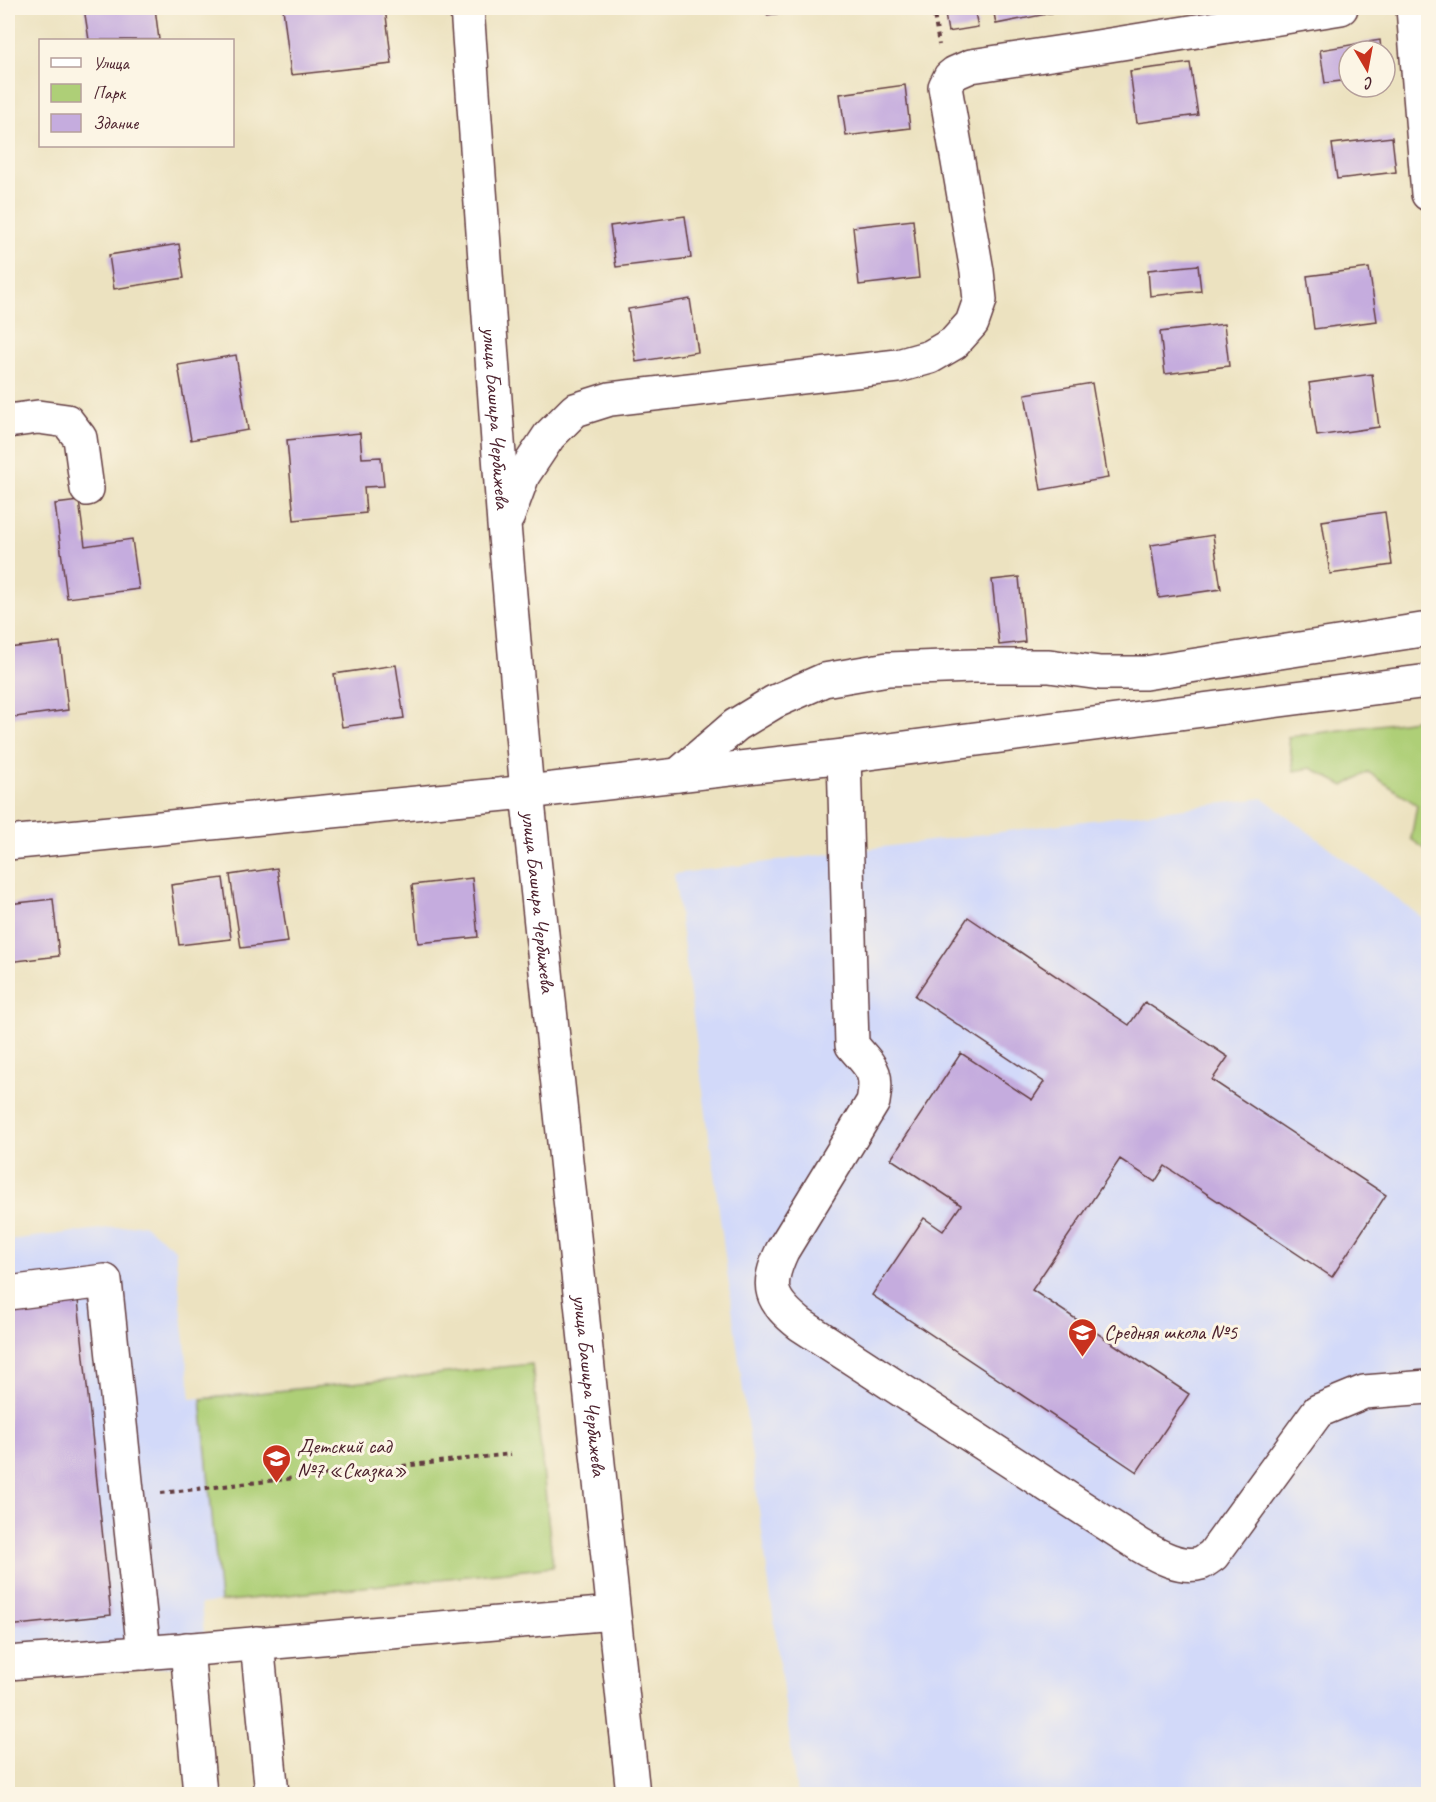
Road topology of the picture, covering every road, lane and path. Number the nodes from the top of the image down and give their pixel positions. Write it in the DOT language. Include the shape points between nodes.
graph roads {
  1 [pos="467,8"];
  2 [pos="1341,8"];
  3 [pos="1413,8"];
  4 [pos="1428,194"];
  5 [pos="8,421"];
  6 [pos="87,489"];
  7 [pos="504,525"];
  8 [pos="1428,629"];
  9 [pos="1428,681"];
  10 [pos="844,756"];
  11 [pos="678,775"];
  12 [pos="527,792"];
  13 [pos="8,843"];
  14 [pos="8,1293"];
  15 [pos="1428,1387"];
  16 [pos="511,1455"];
  17 [pos="128,1496"];
  18 [pos="613,1613"];
  19 [pos="257,1643"];
  20 [pos="187,1649"];
  21 [pos="144,1653"];
  22 [pos="8,1663"];
  23 [pos="200,1794"];
  24 [pos="272,1794"];
  25 [pos="633,1794"];
  1 -- 7 [label="street, улица Башира Чербижева"];
  2 -- 7 [label="street" via="982,64 955,73 945,87 980,300 972,323 954,343 930,357 898,366 610,399 575,410 549,436 523,475"];
  3 -- 4 [label="street"];
  5 -- 6 [label="street" via="38,417 67,421 80,438"];
  7 -- 12 [label="street, улица Башира Чербижева"];
  8 -- 11 [label="street" via="1145,673 1100,673 1049,666 973,666 888,669 824,680 774,702 736,725"];
  9 -- 10 [label="street"];
  10 -- 11 [label="street"];
  10 -- 15 [label="street" via="851,1038 852,1046 873,1069 876,1086 873,1102 776,1266 772,1293 783,1309 801,1325 1141,1546 1185,1564 1201,1563 1218,1549 1318,1410 1364,1392"];
  11 -- 12 [label="street"];
  12 -- 13 [label="street"];
  12 -- 18 [label="street, улица Башира Чербижева"];
  14 -- 17 [label="street" via="105,1281"];
  16 -- 17 [label="path"];
  17 -- 21 [label="street"];
  18 -- 19 [label="street"];
  18 -- 25 [label="street, улица Башира Чербижева"];
  19 -- 20 [label="street"];
  19 -- 24 [label="street"];
  20 -- 21 [label="street"];
  20 -- 23 [label="street"];
  21 -- 22 [label="street"];
}
